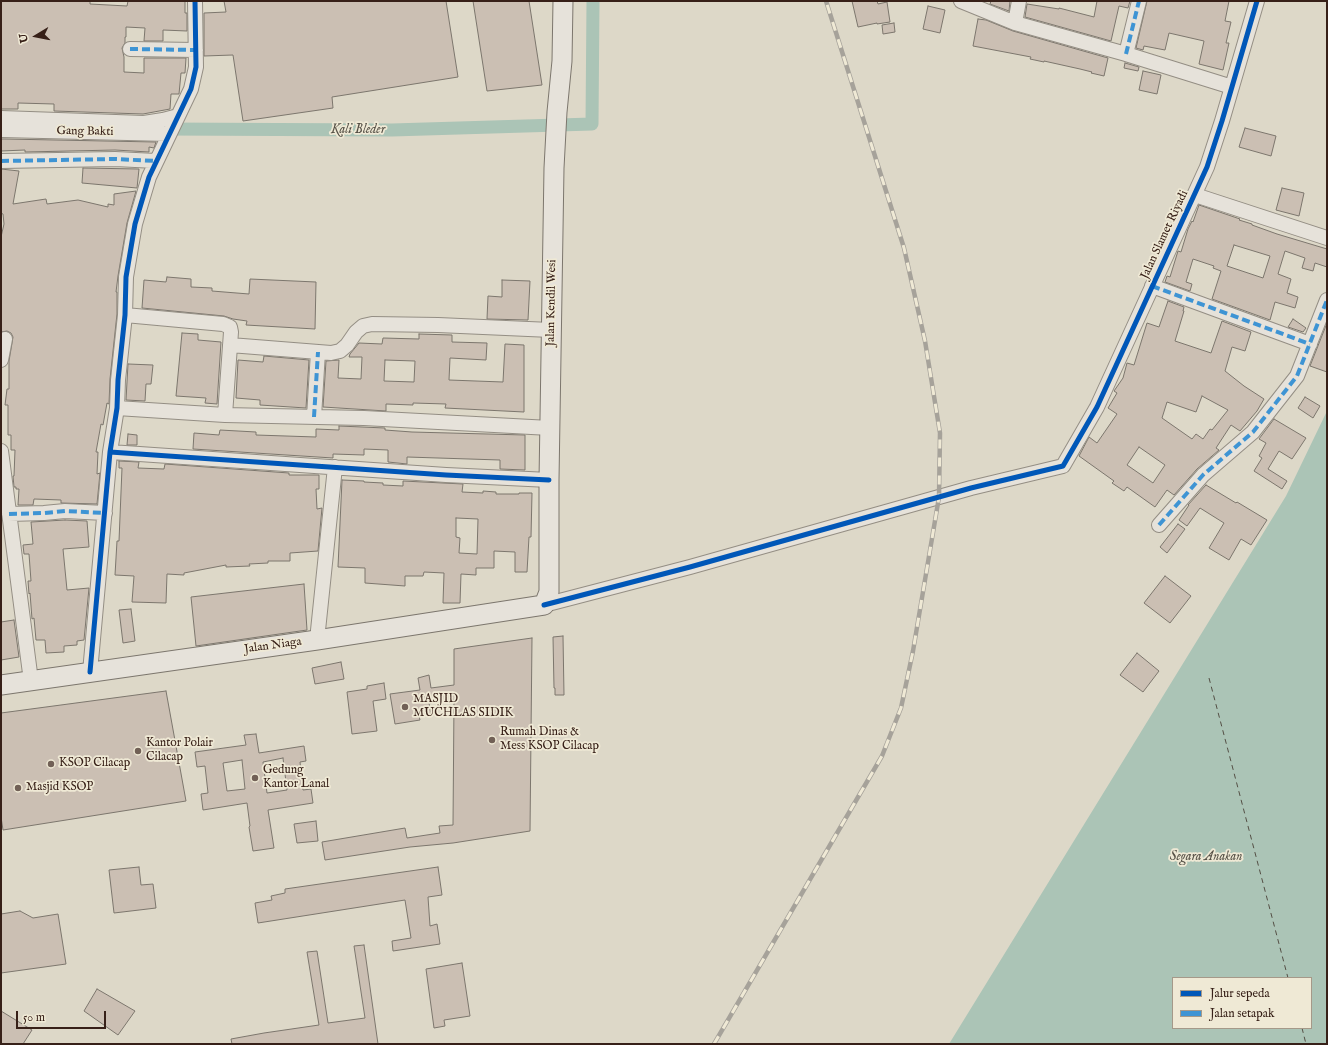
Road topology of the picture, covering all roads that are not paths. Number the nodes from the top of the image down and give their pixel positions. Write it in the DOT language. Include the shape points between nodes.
graph roads {
  1 [pos="195,1"];
  2 [pos="563,1"];
  3 [pos="961,1"];
  4 [pos="1019,1"];
  5 [pos="1139,1"];
  6 [pos="1257,1"];
  7 [pos="1015,23"];
  8 [pos="130,49"];
  9 [pos="196,50"];
  10 [pos="1126,54"];
  11 [pos="1232,87"];
  12 [pos="1,118"];
  13 [pos="173,125"];
  14 [pos="1,130"];
  15 [pos="1,161"];
  16 [pos="156,161"];
  17 [pos="1194,195"];
  18 [pos="1327,238"];
  19 [pos="1152,286"];
  20 [pos="1327,300"];
  21 [pos="125,315"];
  22 [pos="551,330"];
  23 [pos="5,339"];
  24 [pos="1310,344"];
  25 [pos="230,345"];
  26 [pos="318,352"];
  27 [pos="1,360"];
  28 [pos="117,408"];
  29 [pos="225,415"];
  30 [pos="314,417"];
  31 [pos="550,428"];
  32 [pos="1,451"];
  33 [pos="110,452"];
  34 [pos="335,467"];
  35 [pos="549,480"];
  36 [pos="105,513"];
  37 [pos="9,514"];
  38 [pos="1159,525"];
  39 [pos="544,605"];
  40 [pos="316,640"];
  41 [pos="90,672"];
  42 [pos="32,681"];
  43 [pos="1,685"];
  1 -- 9 [label="street"];
  2 -- 22 [label="main road, Jalan Kendil Wesi" via="562,61 555,140"];
  3 -- 7 [label="street"];
  4 -- 7 [label="street"];
  5 -- 10 [label="street"];
  6 -- 11 [label="street, Jalan Slamet Riyadi"];
  7 -- 10 [label="street"];
  8 -- 9 [label="street"];
  9 -- 13 [label="street" via="196,67 190,89"];
  10 -- 11 [label="street"];
  11 -- 17 [label="street, Jalan Slamet Riyadi" via="1207,167"];
  12 -- 13 [label="street" via="144,122 163,120"];
  13 -- 14 [label="street, Gang Bakti"];
  13 -- 16 [label="street"];
  15 -- 16 [label="street"];
  16 -- 21 [label="street" via="135,224 126,277"];
  17 -- 18 [label="street"];
  17 -- 19 [label="street, Jalan Slamet Riyadi"];
  19 -- 24 [label="street"];
  19 -- 39 [label="street, Jalan Slamet Riyadi" via="1097,407 1063,466 971,488"];
  20 -- 24 [label="street"];
  21 -- 25 [label="street" via="223,324 230,327"];
  21 -- 28 [label="street"];
  22 -- 26 [label="street" via="372,324 363,326 340,351"];
  22 -- 31 [label="main road, Jalan Kendil Wesi"];
  23 -- 27 [label="street"];
  24 -- 38 [label="street" via="1297,376 1253,432 1203,475"];
  25 -- 26 [label="street"];
  25 -- 29 [label="street"];
  26 -- 30 [label="street"];
  28 -- 29 [label="street"];
  28 -- 33 [label="street"];
  29 -- 30 [label="street"];
  30 -- 31 [label="street"];
  31 -- 35 [label="main road, Jalan Kendil Wesi"];
  32 -- 37 [label="street"];
  33 -- 34 [label="street"];
  33 -- 36 [label="street"];
  34 -- 35 [label="street"];
  34 -- 40 [label="street"];
  35 -- 39 [label="main road, Jalan Kendil Wesi" via="549,592"];
  36 -- 37 [label="street" via="65,511"];
  36 -- 41 [label="street"];
  37 -- 42 [label="street"];
  39 -- 40 [label="main road, Jalan Niaga"];
  40 -- 41 [label="main road, Jalan Niaga"];
  41 -- 42 [label="main road, Jalan Niaga"];
  42 -- 43 [label="main road, Jalan Niaga"];
}
